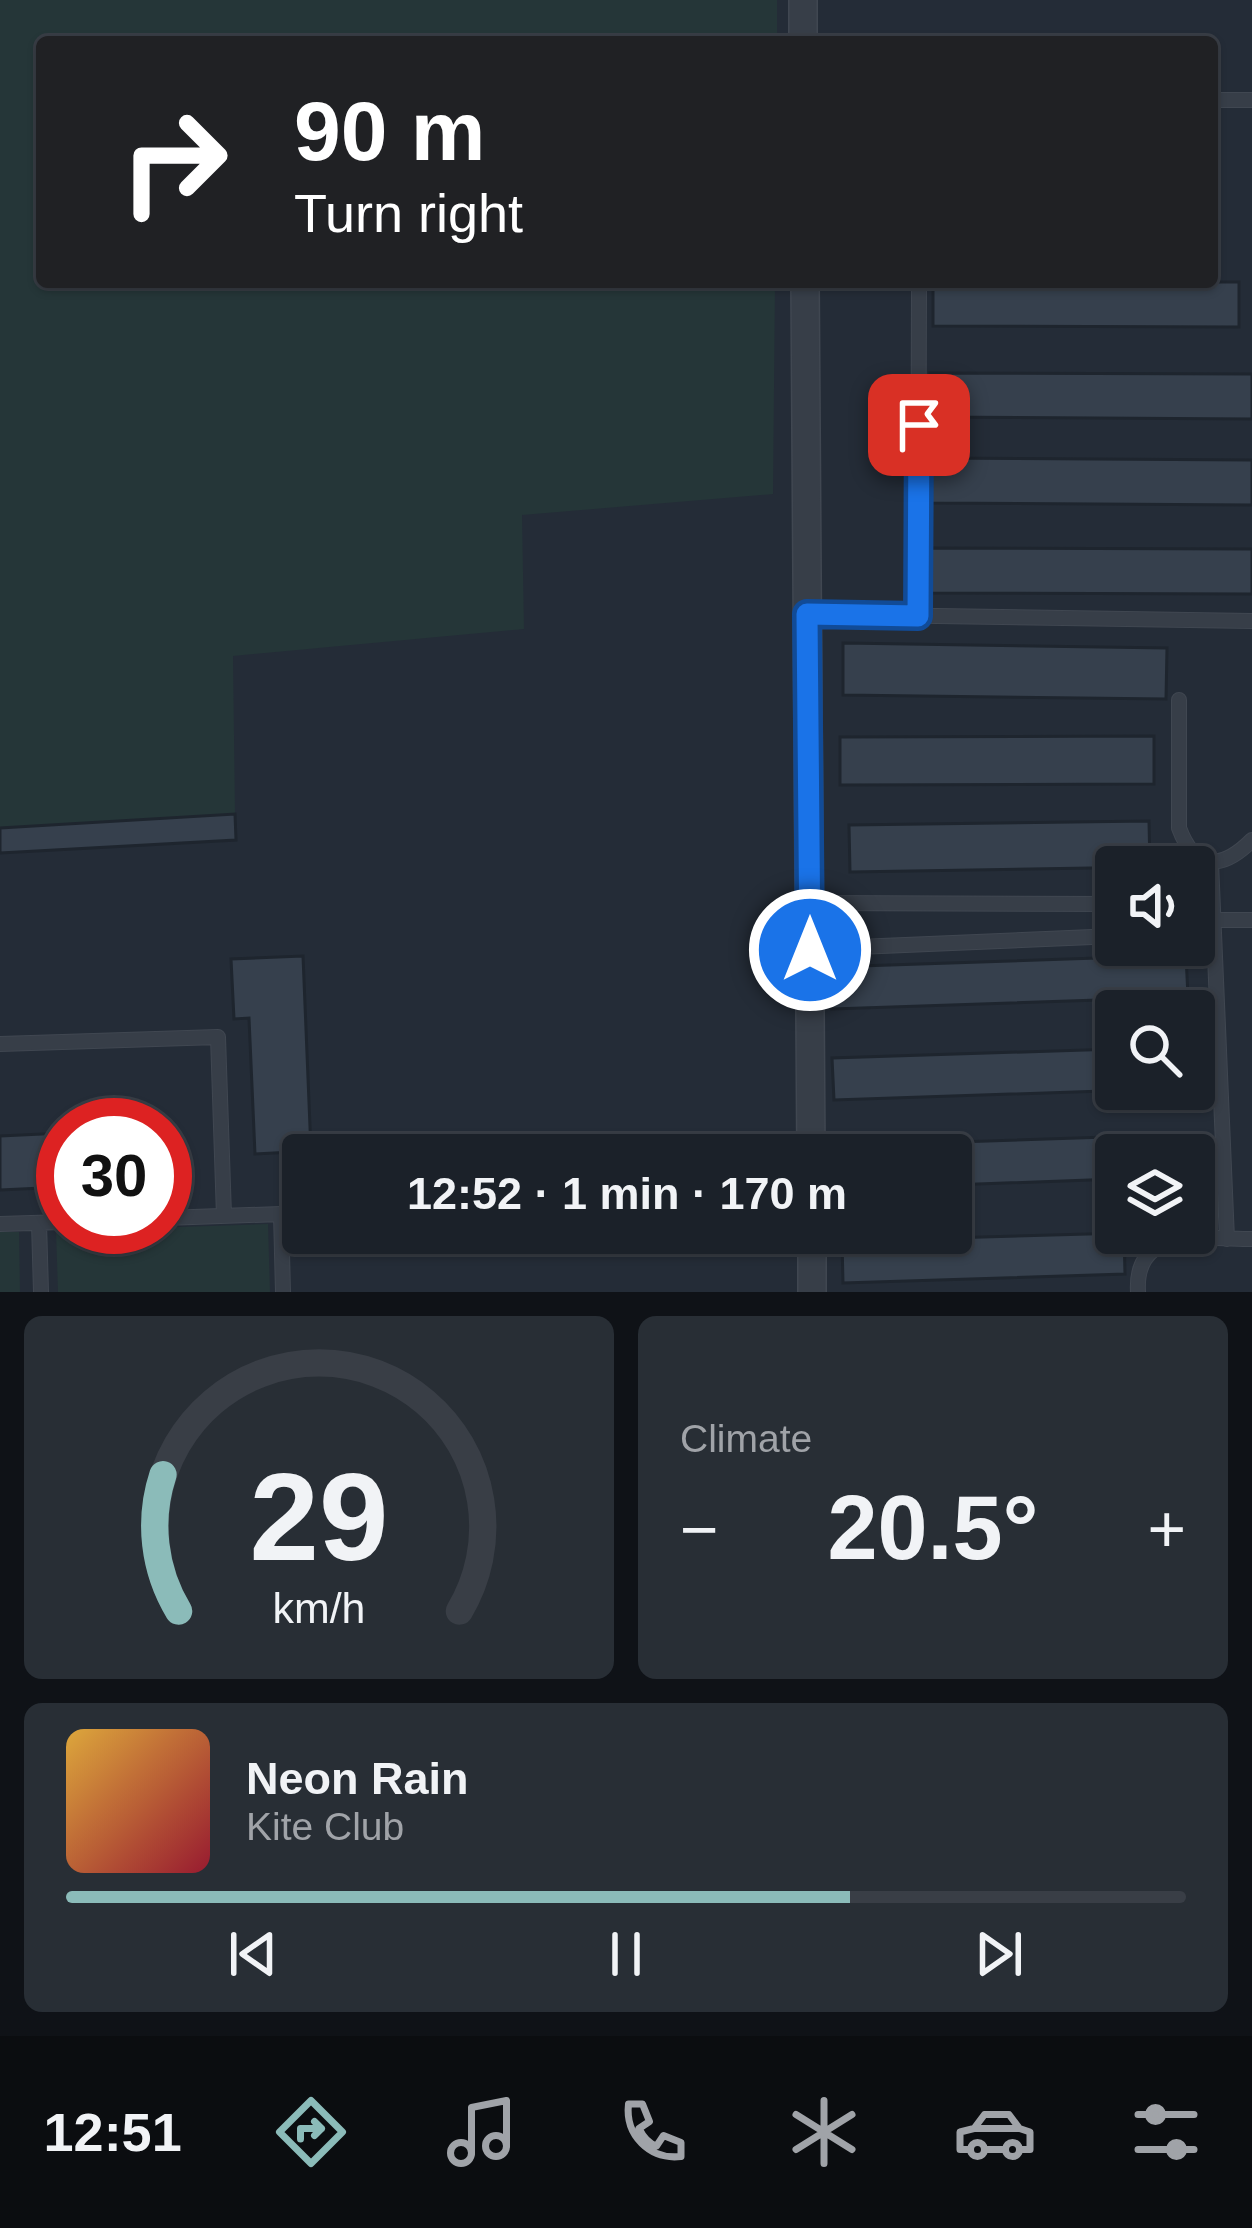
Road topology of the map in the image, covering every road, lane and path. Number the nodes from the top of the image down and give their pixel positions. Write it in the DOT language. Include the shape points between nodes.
graph roads {
  1 [pos="803,0"];
  2 [pos="803,36"];
  3 [pos="1218,100"];
  4 [pos="1252,100"];
  5 [pos="805,288"];
  6 [pos="919,288"];
  7 [pos="807,614"];
  8 [pos="918,616"];
  9 [pos="1252,621"];
  10 [pos="1179,700"];
  11 [pos="1252,840"];
  12 [pos="1187,846"];
  13 [pos="1215,861"];
  14 [pos="809,903"];
  15 [pos="1095,904"];
  16 [pos="1215,920"];
  17 [pos="1252,920"];
  18 [pos="1095,937"];
  19 [pos="1215,945"];
  20 [pos="810,950"];
  21 [pos="0,1044"];
  22 [pos="811,1134"];
  23 [pos="224,1216"];
  24 [pos="192,1217"];
  25 [pos="36,1222"];
  26 [pos="0,1224"];
  27 [pos="1227,1239"];
  28 [pos="1252,1239"];
  29 [pos="40,1254"];
  30 [pos="812,1254"];
  31 [pos="41,1292"];
  32 [pos="283,1292"];
  33 [pos="812,1292"];
  34 [pos="1138,1292"];
  1 -- 2 [label="street"];
  3 -- 4 [label="lane"];
  5 -- 7 [label="street"];
  6 -- 8 [label="lane"];
  7 -- 8 [label="lane"];
  7 -- 14 [label="street"];
  8 -- 9 [label="lane"];
  10 -- 12 [label="lane" via="1179,828"];
  11 -- 13 [label="lane"];
  14 -- 15 [label="lane"];
  14 -- 20 [label="street"];
  16 -- 17 [label="lane"];
  18 -- 20 [label="lane"];
  19 -- 27 [label="lane"];
  20 -- 22 [label="street"];
  21 -- 23 [label="lane" via="218,1037"];
  23 -- 24 [label="lane"];
  23 -- 32 [label="lane" via="280,1214"];
  25 -- 26 [label="lane"];
  27 -- 28 [label="lane"];
  27 -- 34 [label="lane" via="1155,1247 1137,1273"];
  29 -- 31 [label="lane"];
  30 -- 33 [label="street"];
}
